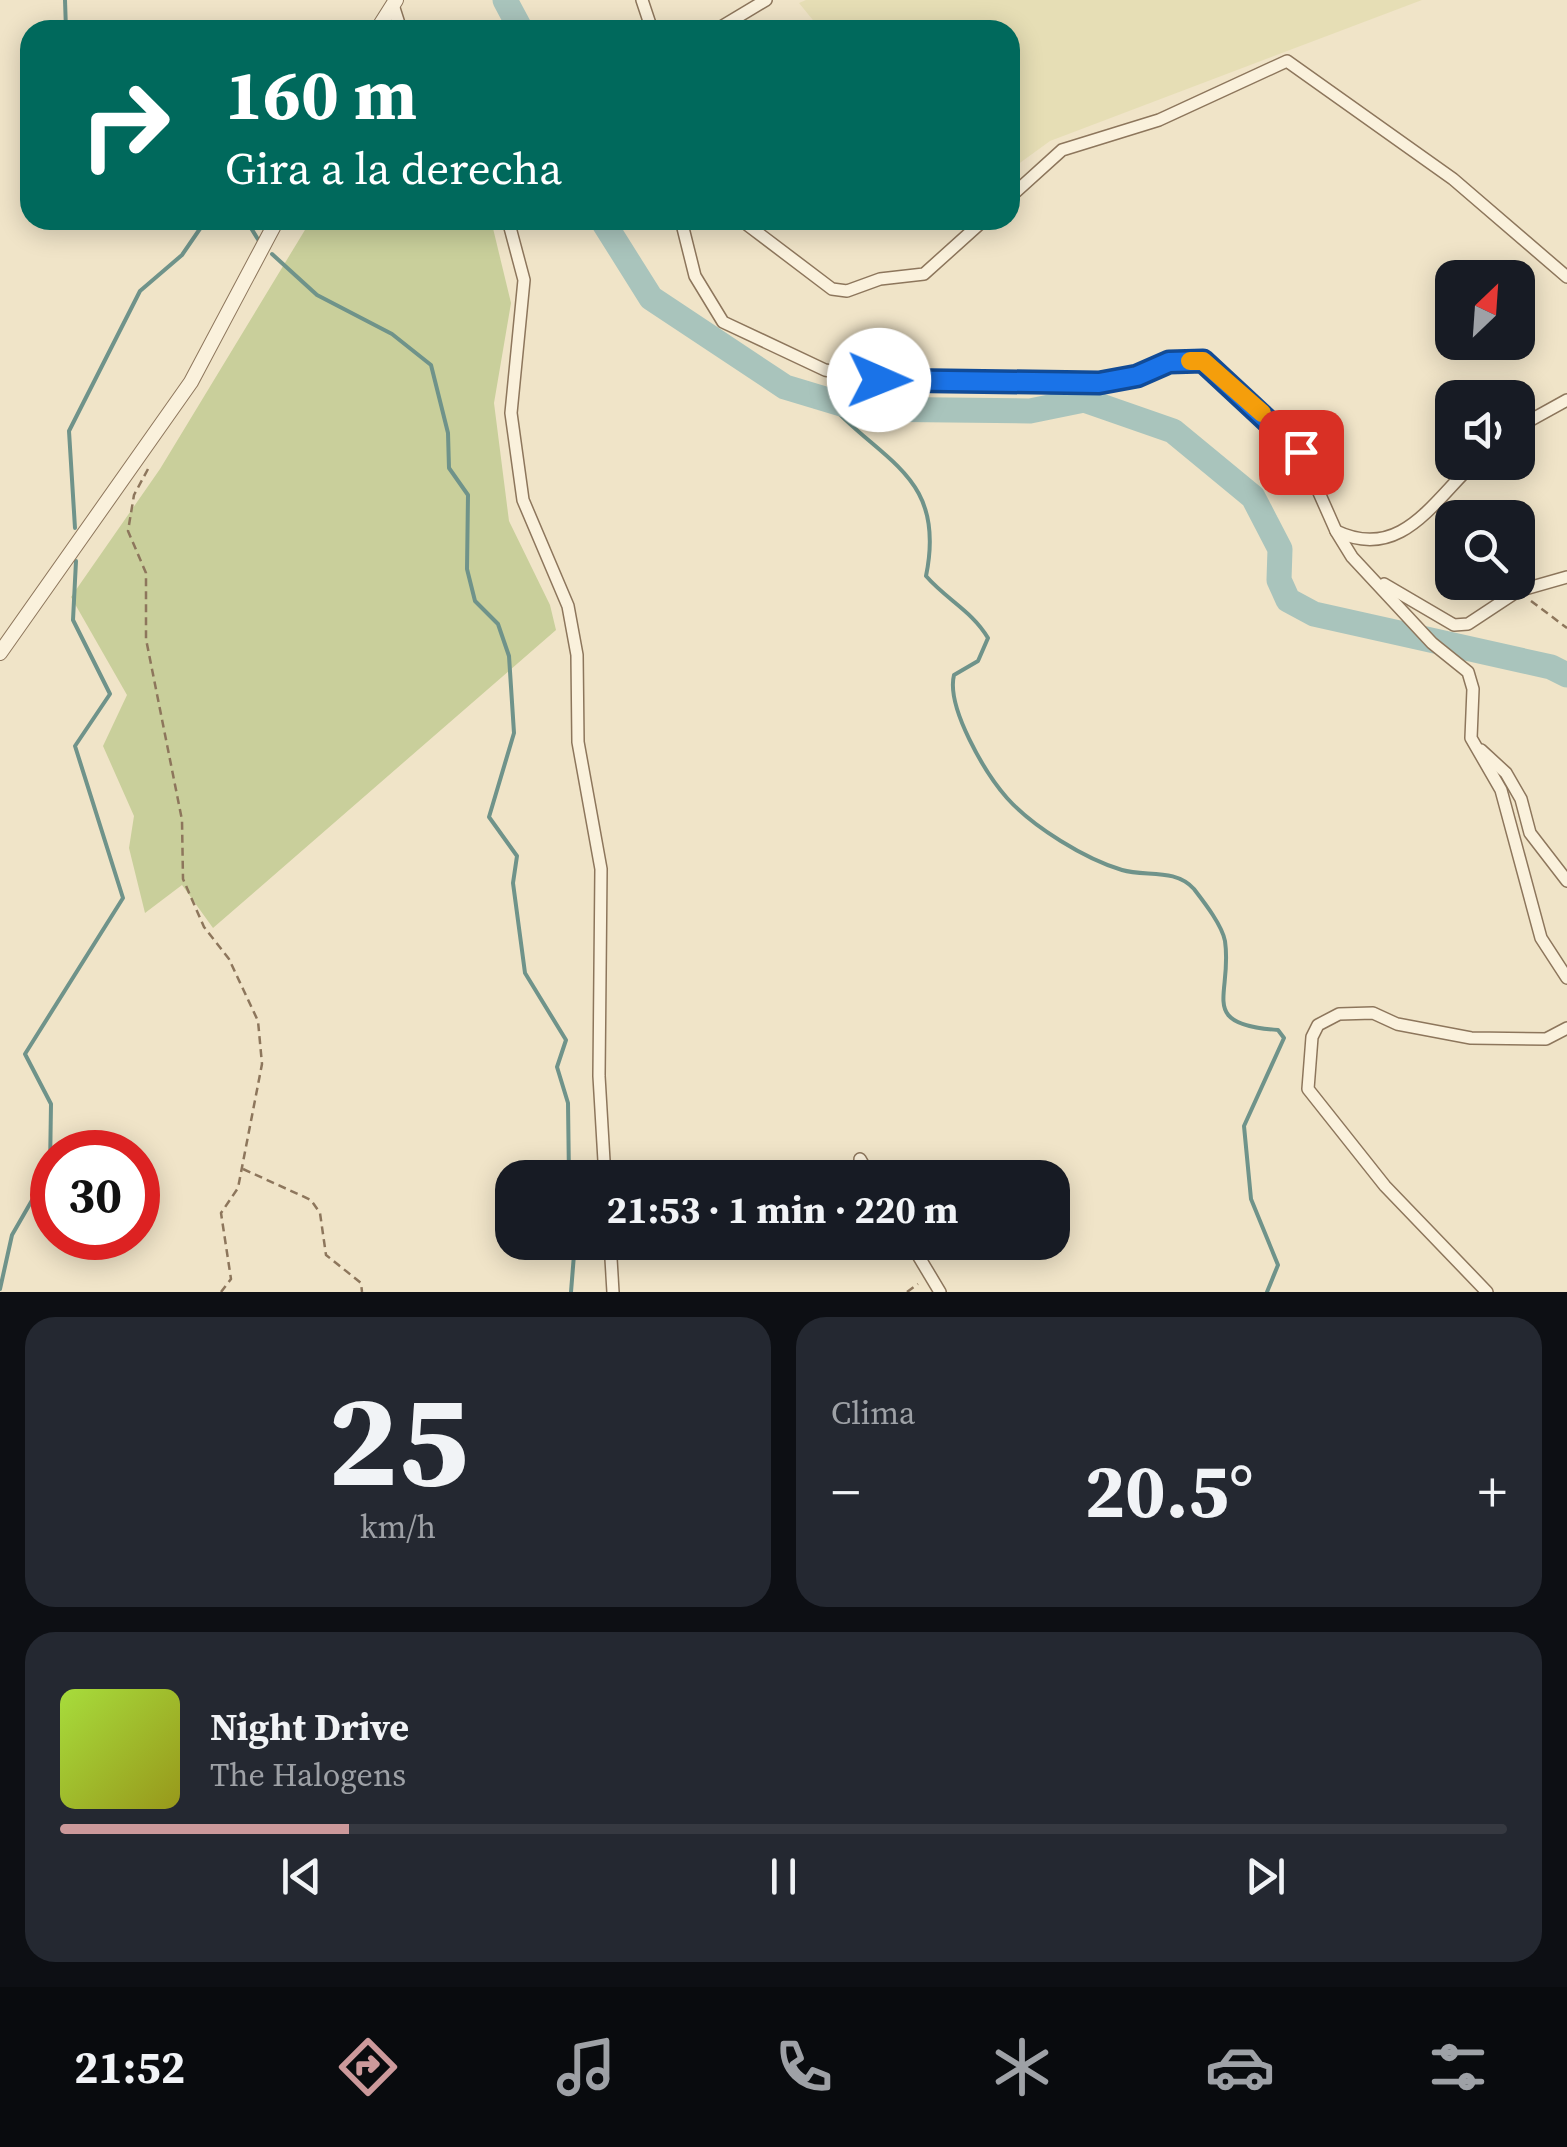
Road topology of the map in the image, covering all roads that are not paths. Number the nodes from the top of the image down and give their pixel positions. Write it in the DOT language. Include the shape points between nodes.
graph roads {
  1 [pos="766,0"];
  2 [pos="733,20"];
  3 [pos="1020,188"];
  4 [pos="271,230"];
  5 [pos="511,230"];
  6 [pos="683,230"];
  7 [pos="754,230"];
  8 [pos="973,230"];
  9 [pos="1567,276"];
  10 [pos="1567,400"];
  11 [pos="1535,418"];
  12 [pos="1458,480"];
  13 [pos="1336,532"];
  14 [pos="1567,576"];
  15 [pos="1376,580"];
  16 [pos="0,654"];
  17 [pos="1474,744"];
  18 [pos="1567,881"];
  19 [pos="1567,978"];
  20 [pos="1567,1028"];
  21 [pos="604,1160"];
  22 [pos="611,1260"];
  23 [pos="921,1260"];
  24 [pos="613,1292"];
  25 [pos="940,1292"];
  26 [pos="1487,1292"];
  1 -- 2 [label="street"];
  3 -- 9 [label="street" via="1062,150 1159,120 1287,61 1453,179"];
  4 -- 16 [label="street" via="191,382"];
  5 -- 21 [label="street" via="524,280 511,413 522,500 568,606 578,742 601,870"];
  6 -- 13 [label="street" via="695,276 723,322 825,370 879,380 1099,383 1169,362 1203,361 1301,452"];
  7 -- 8 [label="street" via="832,289 847,291 924,274"];
  10 -- 11 [label="street"];
  12 -- 13 [label="street" via="1412,526 1381,540 1362,542"];
  13 -- 15 [label="street"];
  14 -- 15 [label="street" via="1518,590 1468,624 1454,625"];
  15 -- 17 [label="street" via="1432,644 1468,672"];
  17 -- 18 [label="street" via="1506,773 1530,833"];
  17 -- 19 [label="street" via="1501,790 1541,938"];
  20 -- 26 [label="street" via="1546,1039 1471,1038 1373,1013 1338,1014 1318,1025 1312,1037 1308,1089 1384,1186"];
  22 -- 24 [label="street"];
  23 -- 25 [label="street"];
}
